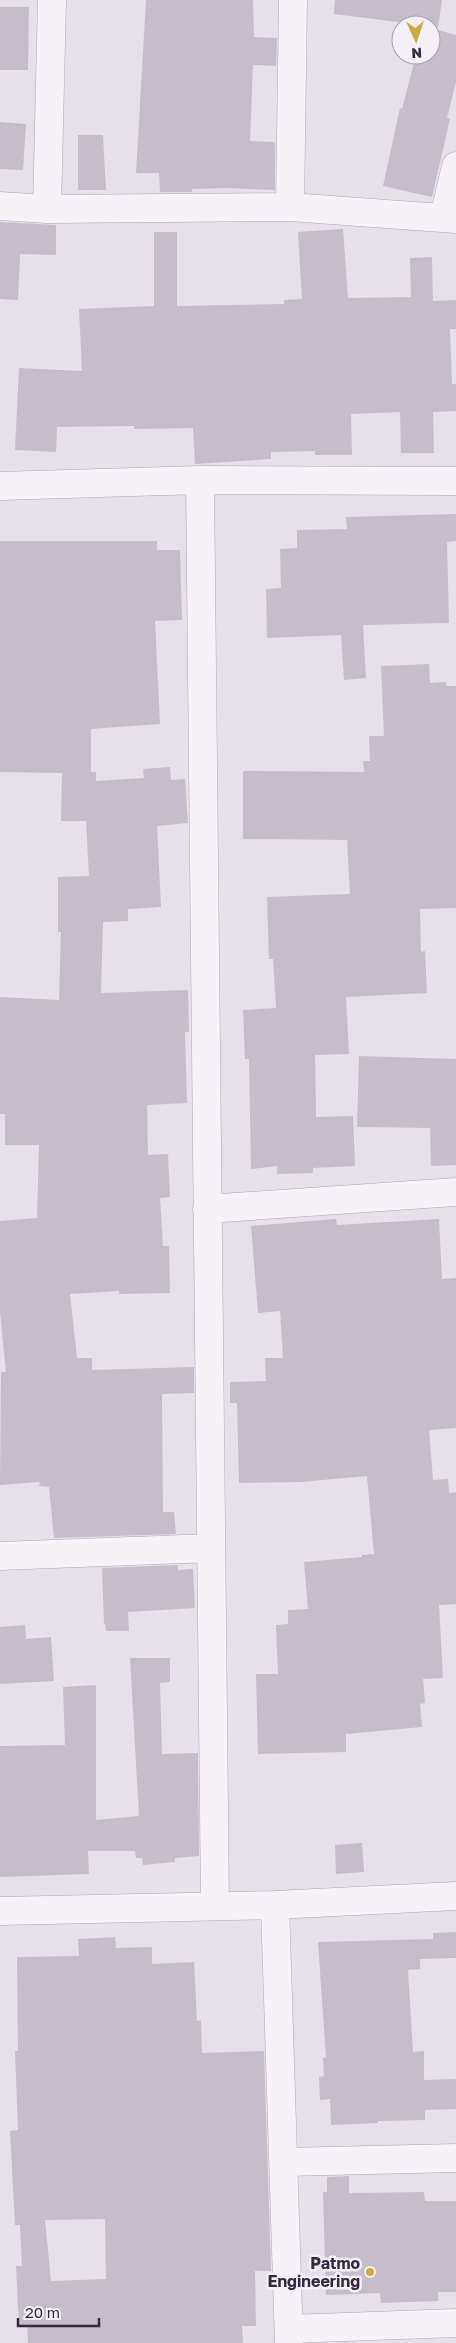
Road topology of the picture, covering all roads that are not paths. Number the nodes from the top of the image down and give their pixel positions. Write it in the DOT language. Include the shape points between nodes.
graph roads {
  1 [pos="52,0"];
  2 [pos="293,0"];
  3 [pos="456,166"];
  4 [pos="0,206"];
  5 [pos="290,207"];
  6 [pos="47,209"];
  7 [pos="450,219"];
  8 [pos="200,480"];
  9 [pos="456,481"];
  10 [pos="0,486"];
  11 [pos="456,1192"];
  12 [pos="207,1209"];
  13 [pos="211,1548"];
  14 [pos="0,1556"];
  15 [pos="456,1896"];
  16 [pos="275,1905"];
  17 [pos="215,1906"];
  18 [pos="0,1911"];
  19 [pos="456,2158"];
  20 [pos="285,2162"];
  21 [pos="456,2323"];
  22 [pos="289,2336"];
  1 -- 6 [label="street"];
  2 -- 5 [label="street"];
  3 -- 7 [label="street"];
  4 -- 6 [label="street"];
  5 -- 6 [label="street"];
  5 -- 7 [label="street"];
  8 -- 9 [label="street"];
  8 -- 10 [label="street"];
  8 -- 12 [label="street"];
  11 -- 12 [label="street"];
  12 -- 13 [label="street"];
  13 -- 14 [label="street"];
  13 -- 17 [label="street"];
  15 -- 16 [label="street"];
  16 -- 17 [label="street"];
  16 -- 20 [label="street"];
  17 -- 18 [label="street"];
  19 -- 20 [label="street"];
  20 -- 22 [label="street"];
  21 -- 22 [label="street"];
}
